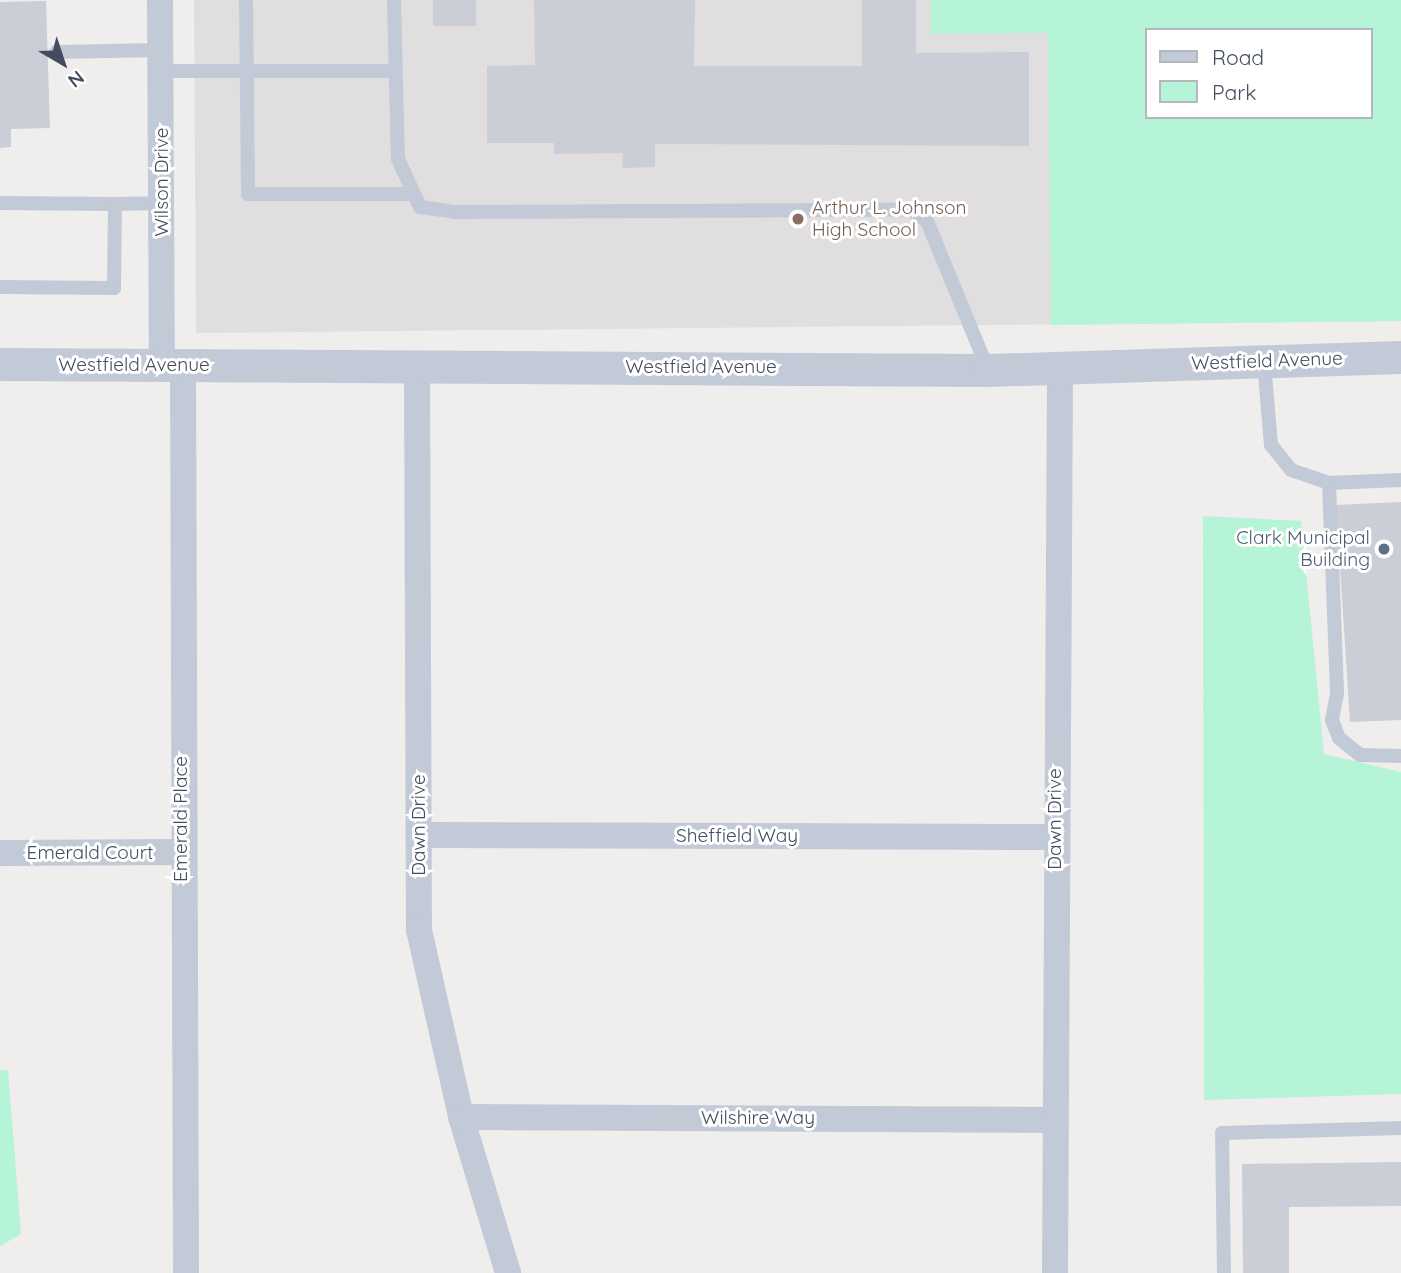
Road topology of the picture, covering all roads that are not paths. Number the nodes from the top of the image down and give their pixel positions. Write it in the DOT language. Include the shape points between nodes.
graph roads {
  1 [pos="160,0"];
  2 [pos="246,0"];
  3 [pos="394,0"];
  4 [pos="56,52"];
  5 [pos="161,60"];
  6 [pos="246,71"];
  7 [pos="395,71"];
  8 [pos="410,194"];
  9 [pos="0,203"];
  10 [pos="162,203"];
  11 [pos="115,204"];
  12 [pos="0,287"];
  13 [pos="1401,357"];
  14 [pos="1264,362"];
  15 [pos="0,365"];
  16 [pos="173,365"];
  17 [pos="417,365"];
  18 [pos="1060,366"];
  19 [pos="988,370"];
  20 [pos="1401,480"];
  21 [pos="1329,483"];
  22 [pos="1401,756"];
  23 [pos="419,835"];
  24 [pos="1054,837"];
  25 [pos="180,852"];
  26 [pos="0,853"];
  27 [pos="461,1116"];
  28 [pos="1054,1120"];
  29 [pos="1401,1128"];
  30 [pos="186,1273"];
  31 [pos="508,1273"];
  32 [pos="1055,1273"];
  33 [pos="1224,1273"];
  1 -- 5 [label="street, Wilson Drive"];
  2 -- 6 [label="lane"];
  3 -- 7 [label="lane"];
  4 -- 5 [label="lane"];
  5 -- 6 [label="lane"];
  5 -- 10 [label="street, Wilson Drive"];
  6 -- 7 [label="lane"];
  6 -- 8 [label="lane" via="248,194"];
  7 -- 8 [label="lane" via="398,159"];
  8 -- 19 [label="lane" via="420,206 455,212 911,210 927,221"];
  9 -- 11 [label="lane"];
  10 -- 11 [label="lane"];
  10 -- 16 [label="street, Wilson Drive"];
  11 -- 12 [label="lane" via="114,288"];
  13 -- 14 [label="street, Westfield Avenue"];
  14 -- 18 [label="street, Westfield Avenue"];
  14 -- 21 [label="lane" via="1270,445 1291,470"];
  15 -- 16 [label="street, Westfield Avenue"];
  16 -- 17 [label="street, Westfield Avenue"];
  16 -- 25 [label="street, Emerald Place"];
  17 -- 19 [label="street, Westfield Avenue"];
  17 -- 23 [label="street, Dawn Drive"];
  18 -- 19 [label="street, Westfield Avenue"];
  18 -- 24 [label="street, Dawn Drive"];
  20 -- 21 [label="lane"];
  21 -- 22 [label="lane" via="1337,694 1332,720 1339,738 1360,755"];
  23 -- 24 [label="street, Sheffield Way"];
  23 -- 27 [label="street, Dawn Drive" via="426,982"];
  24 -- 28 [label="street, Dawn Drive"];
  25 -- 26 [label="street, Emerald Court"];
  25 -- 30 [label="street, Emerald Place"];
  27 -- 28 [label="street, Wilshire Way"];
  27 -- 31 [label="street, Dawn Drive"];
  28 -- 32 [label="street, Dawn Drive"];
  29 -- 33 [label="lane" via="1222,1133"];
}
